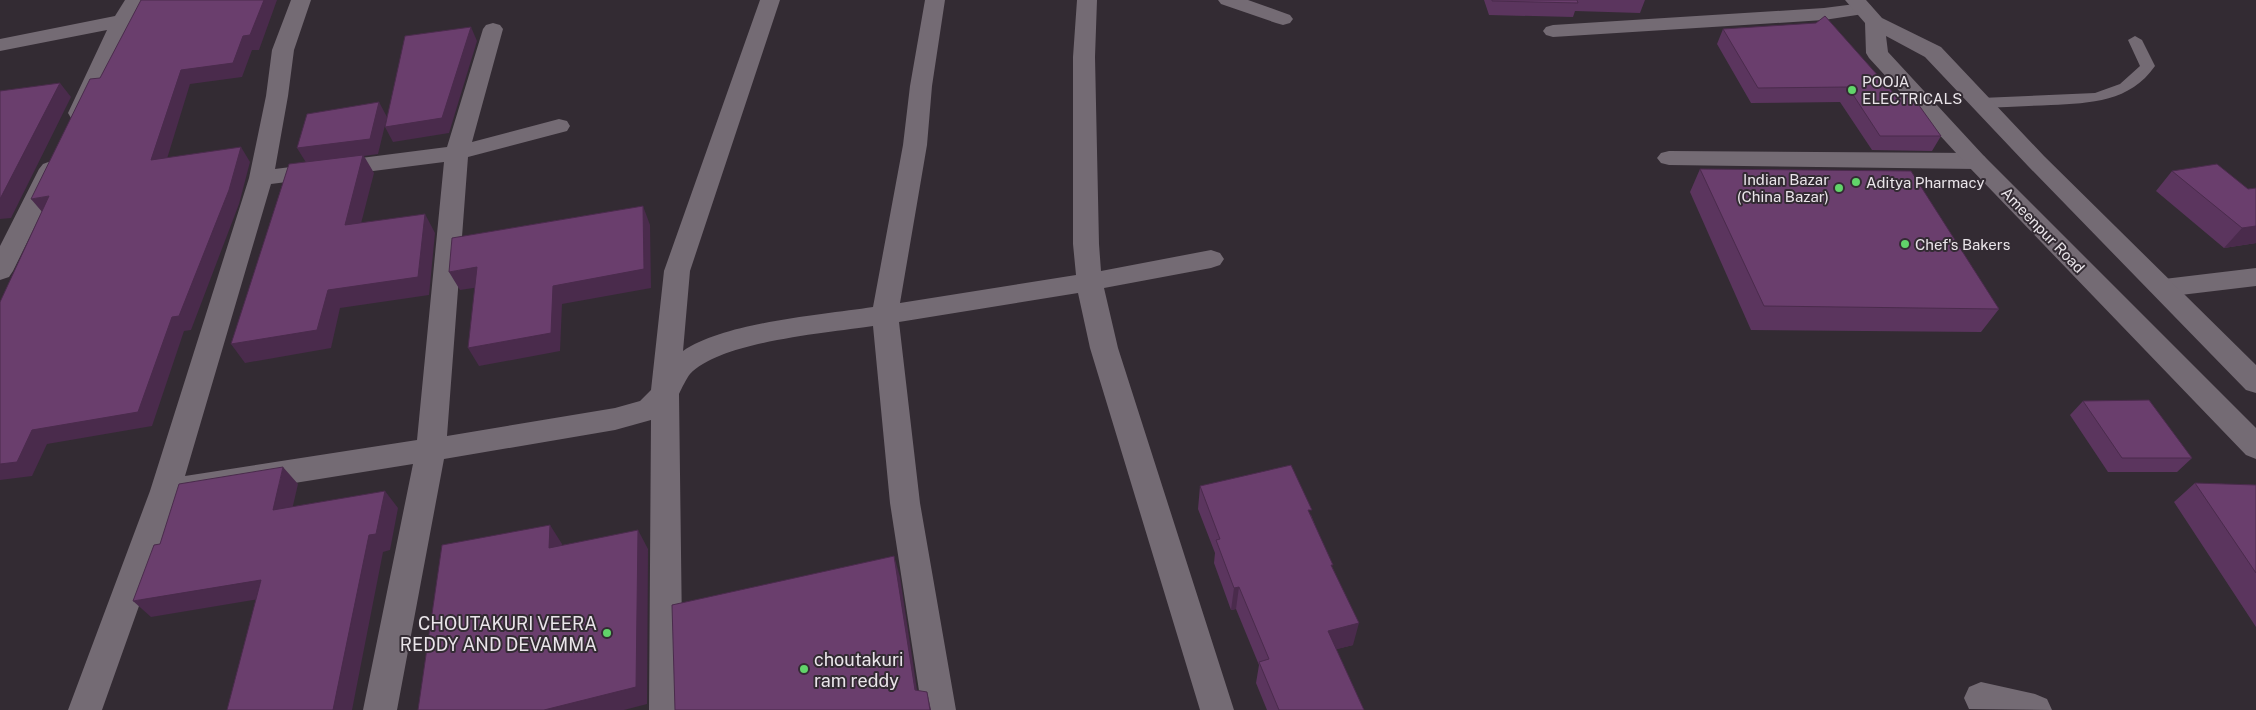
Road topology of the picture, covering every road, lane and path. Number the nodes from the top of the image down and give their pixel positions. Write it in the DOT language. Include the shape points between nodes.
graph roads {
  1 [pos="301,0"];
  2 [pos="770,0"];
  3 [pos="935,0"];
  4 [pos="1087,0"];
  5 [pos="1228,0"];
  6 [pos="136,8"];
  7 [pos="1864,10"];
  8 [pos="1283,19"];
  9 [pos="493,29"];
  10 [pos="1553,31"];
  11 [pos="2135,40"];
  12 [pos="0,44"];
  13 [pos="1981,102"];
  14 [pos="559,126"];
  15 [pos="72,128"];
  16 [pos="59,153"];
  17 [pos="456,153"];
  18 [pos="1669,158"];
  19 [pos="1976,161"];
  20 [pos="261,178"];
  21 [pos="2055,180"];
  22 [pos="1998,183"];
  23 [pos="1211,258"];
  24 [pos="0,271"];
  25 [pos="2256,277"];
  26 [pos="1089,282"];
  27 [pos="2164,288"];
  28 [pos="885,314"];
  29 [pos="2256,382"];
  30 [pos="665,394"];
  31 [pos="2256,447"];
  32 [pos="431,450"];
  33 [pos="164,491"];
  34 [pos="1981,698"];
  35 [pos="85,710"];
  36 [pos="380,710"];
  37 [pos="666,710"];
  38 [pos="939,710"];
  39 [pos="1217,710"];
  40 [pos="2035,710"];
  1 -- 20 [label="street" via="283,50"];
  2 -- 30 [label="street" via="677,271"];
  3 -- 28 [label="street" via="915,145"];
  4 -- 26 [label="street" via="1084,57"];
  5 -- 8 [label="street"];
  6 -- 12 [label="street"];
  6 -- 15 [label="street"];
  7 -- 10 [label="street"];
  7 -- 13 [label="street" via="1933,52"];
  7 -- 19 [label="street, Ameenpur Road" via="1877,53"];
  9 -- 17 [label="street"];
  11 -- 13 [label="lane" via="2148,66 2133,84 2110,94 2096,98"];
  13 -- 21 [label="street"];
  14 -- 17 [label="street"];
  16 -- 24 [label="street"];
  17 -- 20 [label="street"];
  17 -- 32 [label="street"];
  18 -- 19 [label="street"];
  19 -- 22 [label="street, Ameenpur Road"];
  20 -- 33 [label="street"];
  21 -- 22 [label="street"];
  21 -- 27 [label="street"];
  22 -- 31 [label="street, Ameenpur Road"];
  23 -- 26 [label="street"];
  25 -- 27 [label="street"];
  26 -- 28 [label="street"];
  26 -- 39 [label="street" via="1104,348"];
  27 -- 29 [label="street"];
  28 -- 30 [label="street" via="744,337 704,350 680,367"];
  28 -- 38 [label="street" via="905,503"];
  30 -- 32 [label="street" via="650,409 614,419"];
  30 -- 37 [label="street"];
  32 -- 33 [label="street"];
  32 -- 36 [label="street"];
  33 -- 35 [label="street"];
  34 -- 40 [label="street"];
}
